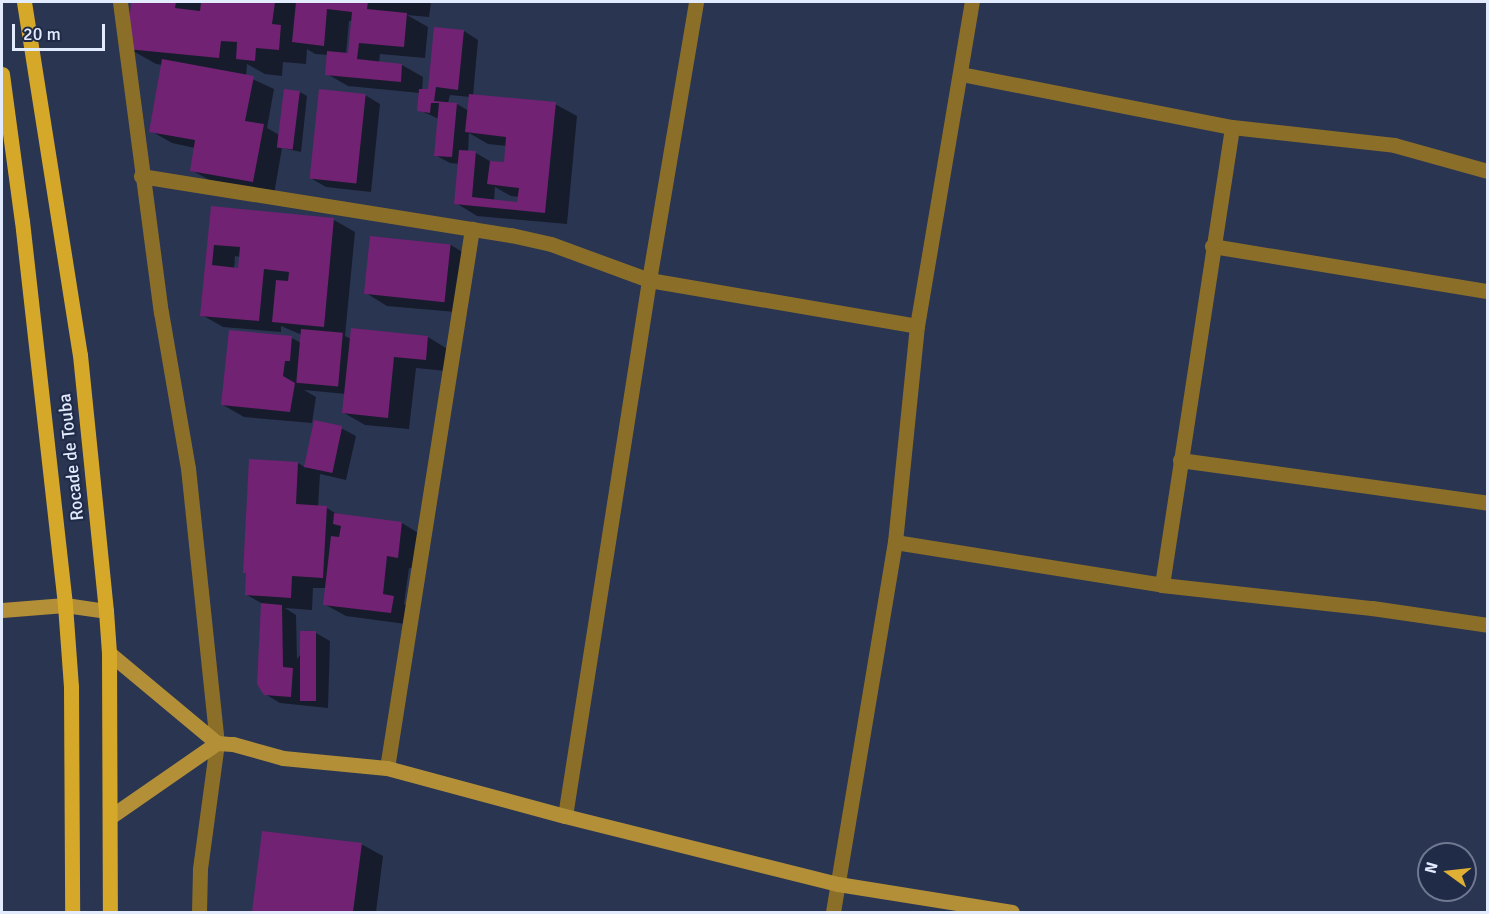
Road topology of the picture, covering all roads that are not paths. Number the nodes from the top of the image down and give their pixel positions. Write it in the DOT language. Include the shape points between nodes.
graph roads {
  1 [pos="24,2"];
  2 [pos="120,2"];
  3 [pos="692,2"];
  4 [pos="972,2"];
  5 [pos="2,74"];
  6 [pos="962,74"];
  7 [pos="1232,128"];
  8 [pos="1488,171"];
  9 [pos="141,176"];
  10 [pos="472,229"];
  11 [pos="1212,246"];
  12 [pos="649,280"];
  13 [pos="1488,291"];
  14 [pos="917,326"];
  15 [pos="1180,460"];
  16 [pos="1488,503"];
  17 [pos="895,542"];
  18 [pos="1162,585"];
  19 [pos="65,605"];
  20 [pos="2,609"];
  21 [pos="106,611"];
  22 [pos="1488,625"];
  23 [pos="109,653"];
  24 [pos="217,742"];
  25 [pos="387,768"];
  26 [pos="565,816"];
  27 [pos="110,817"];
  28 [pos="838,884"];
  29 [pos="72,912"];
  30 [pos="110,912"];
  31 [pos="198,912"];
  32 [pos="834,912"];
  33 [pos="1012,912"];
  1 -- 21 [label="main road, Rocade de Touba" via="80,355"];
  2 -- 9 [label="street"];
  3 -- 12 [label="street"];
  4 -- 6 [label="street"];
  5 -- 19 [label="main road, Rocade de Touba"];
  6 -- 7 [label="street"];
  6 -- 14 [label="street"];
  7 -- 8 [label="street" via="1394,146"];
  7 -- 11 [label="street"];
  9 -- 10 [label="street"];
  9 -- 24 [label="street" via="188,468"];
  10 -- 12 [label="street" via="552,244"];
  10 -- 25 [label="street"];
  11 -- 13 [label="street"];
  11 -- 15 [label="street"];
  12 -- 14 [label="street"];
  12 -- 26 [label="street"];
  14 -- 17 [label="street"];
  15 -- 16 [label="street"];
  15 -- 18 [label="street"];
  17 -- 18 [label="street"];
  17 -- 28 [label="street"];
  18 -- 22 [label="street"];
  19 -- 20 [label="street"];
  19 -- 21 [label="street"];
  19 -- 29 [label="main road, Rocade de Touba" via="71,687"];
  21 -- 23 [label="main road, Rocade de Touba"];
  23 -- 24 [label="street"];
  23 -- 27 [label="main road, Rocade de Touba"];
  24 -- 25 [label="street" via="283,758"];
  24 -- 27 [label="street"];
  24 -- 31 [label="street"];
  25 -- 26 [label="street"];
  26 -- 28 [label="street"];
  27 -- 30 [label="main road, Rocade de Touba"];
  28 -- 32 [label="street"];
  28 -- 33 [label="street"];
}
